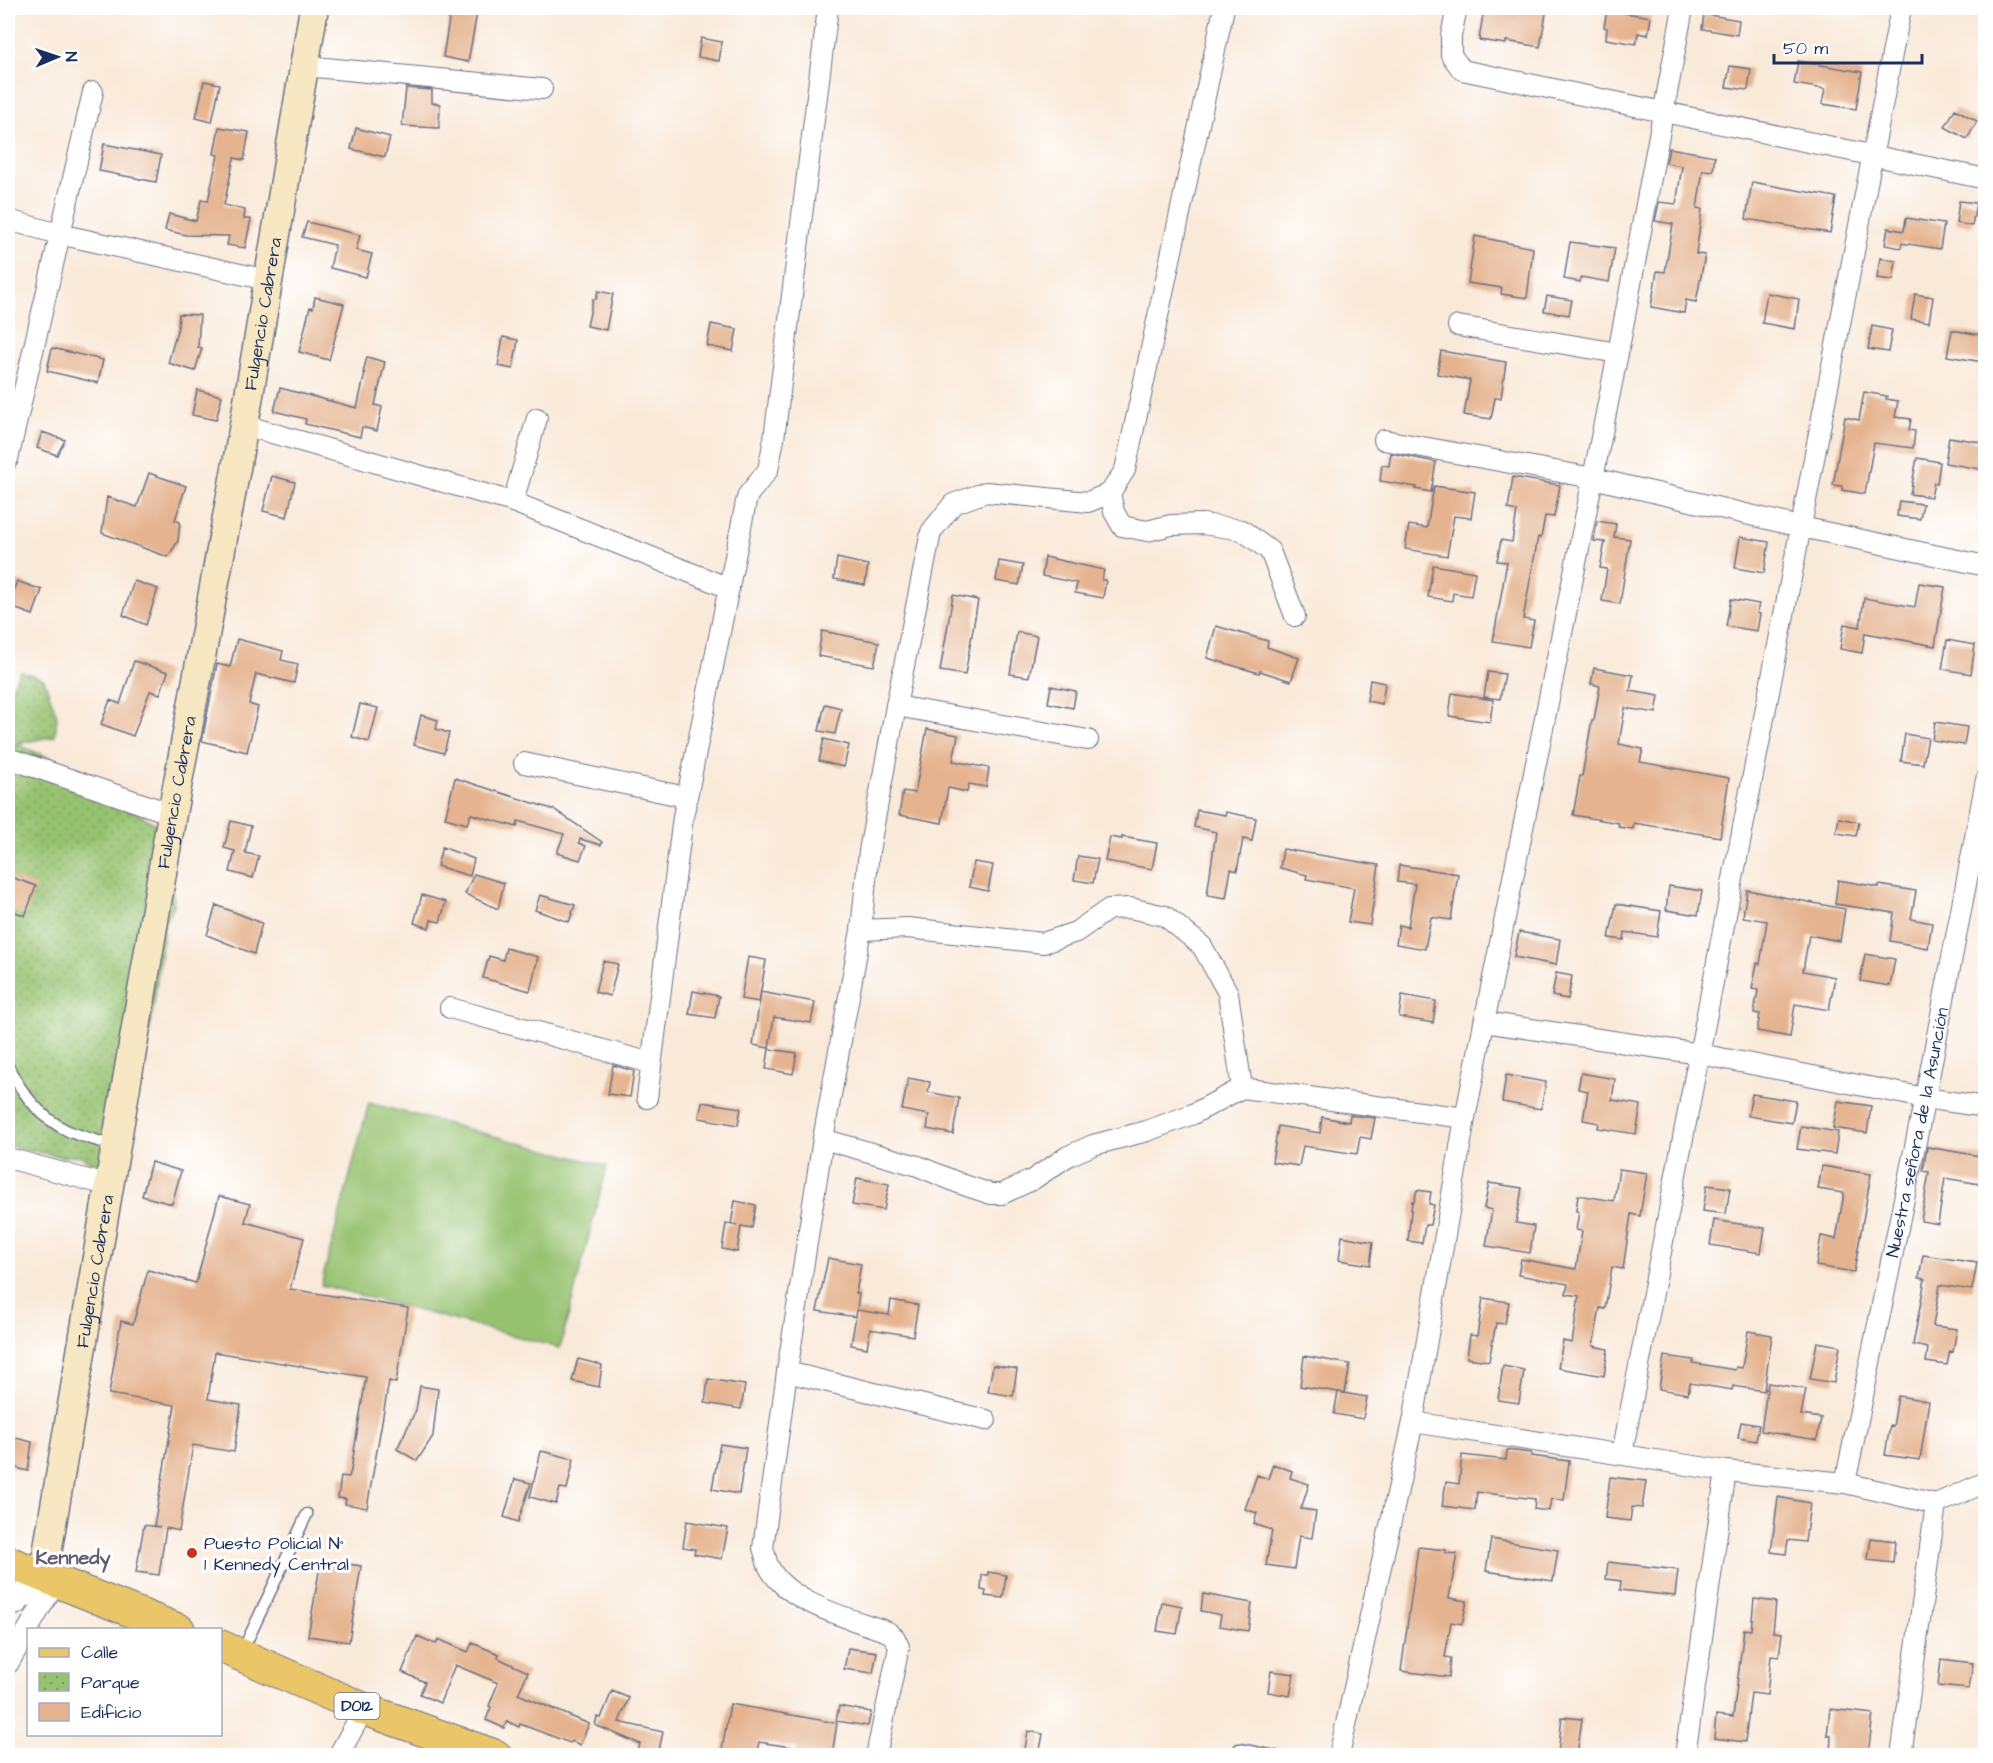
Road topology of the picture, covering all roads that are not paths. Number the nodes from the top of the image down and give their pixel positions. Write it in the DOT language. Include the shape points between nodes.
graph roads {
  1 [pos="314,8"];
  2 [pos="828,8"];
  3 [pos="1224,8"];
  4 [pos="1457,8"];
  5 [pos="1683,8"];
  6 [pos="1901,8"];
  7 [pos="305,66"];
  8 [pos="542,89"];
  9 [pos="93,92"];
  10 [pos="1664,111"];
  11 [pos="1871,155"];
  12 [pos="1986,179"];
  13 [pos="8,220"];
  14 [pos="59,234"];
  15 [pos="268,280"];
  16 [pos="1458,326"];
  17 [pos="1618,353"];
  18 [pos="537,418"];
  19 [pos="244,425"];
  20 [pos="1383,440"];
  21 [pos="8,459"];
  22 [pos="1593,478"];
  23 [pos="1110,493"];
  24 [pos="513,501"];
  25 [pos="1801,527"];
  26 [pos="1986,566"];
  27 [pos="729,588"];
  28 [pos="1295,616"];
  29 [pos="896,706"];
  30 [pos="1088,740"];
  31 [pos="8,758"];
  32 [pos="524,762"];
  33 [pos="1986,780"];
  34 [pos="686,797"];
  35 [pos="172,814"];
  36 [pos="861,930"];
  37 [pos="450,1008"];
  38 [pos="1484,1022"];
  39 [pos="1700,1054"];
  40 [pos="651,1063"];
  41 [pos="8,1066"];
  42 [pos="1242,1088"];
  43 [pos="647,1098"];
  44 [pos="1925,1098"];
  45 [pos="1986,1107"];
  46 [pos="1465,1118"];
  47 [pos="822,1139"];
  48 [pos="117,1147"];
  49 [pos="8,1158"];
  50 [pos="110,1186"];
  51 [pos="787,1372"];
  52 [pos="986,1420"];
  53 [pos="1413,1422"];
  54 [pos="1622,1454"];
  55 [pos="1726,1471"];
  56 [pos="1986,1482"];
  57 [pos="1845,1484"];
  58 [pos="1936,1504"];
  59 [pos="307,1514"];
  60 [pos="8,1562"];
  61 [pos="50,1579"];
  62 [pos="8,1604"];
  63 [pos="176,1628"];
  64 [pos="231,1650"];
  65 [pos="8,1664"];
  66 [pos="364,1709"];
  67 [pos="1239,1749"];
  68 [pos="338,1755"];
  69 [pos="496,1755"];
  70 [pos="876,1755"];
  71 [pos="1275,1755"];
  72 [pos="1339,1755"];
  73 [pos="1685,1755"];
  74 [pos="1901,1755"];
  1 -- 7 [label="main road, Fulgencio Cabrera"];
  2 -- 27 [label="street" via="774,439 768,470 748,495"];
  3 -- 23 [label="street" via="1125,470"];
  4 -- 10 [label="street" via="1451,55 1462,70"];
  5 -- 10 [label="street"];
  6 -- 11 [label="street"];
  7 -- 8 [label="street"];
  7 -- 15 [label="main road, Fulgencio Cabrera"];
  9 -- 14 [label="street"];
  10 -- 11 [label="street"];
  10 -- 17 [label="street"];
  11 -- 12 [label="street"];
  11 -- 25 [label="street"];
  13 -- 14 [label="street"];
  14 -- 15 [label="street"];
  14 -- 21 [label="street"];
  15 -- 19 [label="main road, Fulgencio Cabrera"];
  16 -- 17 [label="street"];
  17 -- 22 [label="street"];
  18 -- 24 [label="street"];
  19 -- 24 [label="street"];
  19 -- 35 [label="main road, Fulgencio Cabrera"];
  20 -- 22 [label="street"];
  22 -- 25 [label="street"];
  22 -- 38 [label="street"];
  23 -- 28 [label="street" via="1122,526 1147,531 1203,524 1242,530 1270,551"];
  23 -- 29 [label="street" via="1088,502 986,492 953,504 931,532"];
  24 -- 27 [label="street"];
  25 -- 26 [label="street"];
  25 -- 39 [label="street"];
  27 -- 34 [label="street"];
  29 -- 30 [label="street"];
  29 -- 36 [label="street" via="869,851"];
  31 -- 35 [label="street"];
  32 -- 34 [label="street"];
  33 -- 44 [label="street, Nuestra señora de la Asunción"];
  34 -- 40 [label="street"];
  35 -- 48 [label="main road, Fulgencio Cabrera"];
  36 -- 42 [label="street" via="908,928 1043,943 1076,932 1109,909 1130,908 1165,916 1202,946 1228,993"];
  36 -- 47 [label="street"];
  37 -- 40 [label="street"];
  38 -- 39 [label="street"];
  38 -- 46 [label="street"];
  39 -- 44 [label="street"];
  39 -- 54 [label="street"];
  40 -- 43 [label="street"];
  41 -- 48 [label="lane" via="40,1111 67,1130"];
  42 -- 46 [label="street"];
  42 -- 47 [label="street" via="1183,1117 1068,1156 1002,1194 991,1194 918,1166"];
  44 -- 45 [label="street"];
  44 -- 57 [label="street, Nuestra señora de la Asunción"];
  46 -- 53 [label="street"];
  47 -- 51 [label="street"];
  48 -- 50 [label="main road, Fulgencio Cabrera"];
  49 -- 50 [label="street"];
  50 -- 61 [label="main road, Fulgencio Cabrera"];
  51 -- 52 [label="street"];
  51 -- 70 [label="street" via="763,1548 768,1566 795,1594 895,1638 899,1647"];
  53 -- 54 [label="street"];
  53 -- 72 [label="street"];
  54 -- 55 [label="street"];
  55 -- 57 [label="street"];
  55 -- 73 [label="street"];
  56 -- 58 [label="street"];
  57 -- 58 [label="street"];
  58 -- 74 [label="street"];
  59 -- 64 [label="lane"];
  60 -- 61 [label="main road"];
  61 -- 62 [label="street"];
  61 -- 63 [label="main road"];
  61 -- 65 [label="street"];
  64 -- 66 [label="main road, D012"];
  66 -- 68 [label="street"];
  66 -- 69 [label="main road, D012"];
  67 -- 71 [label="lane"];
}
